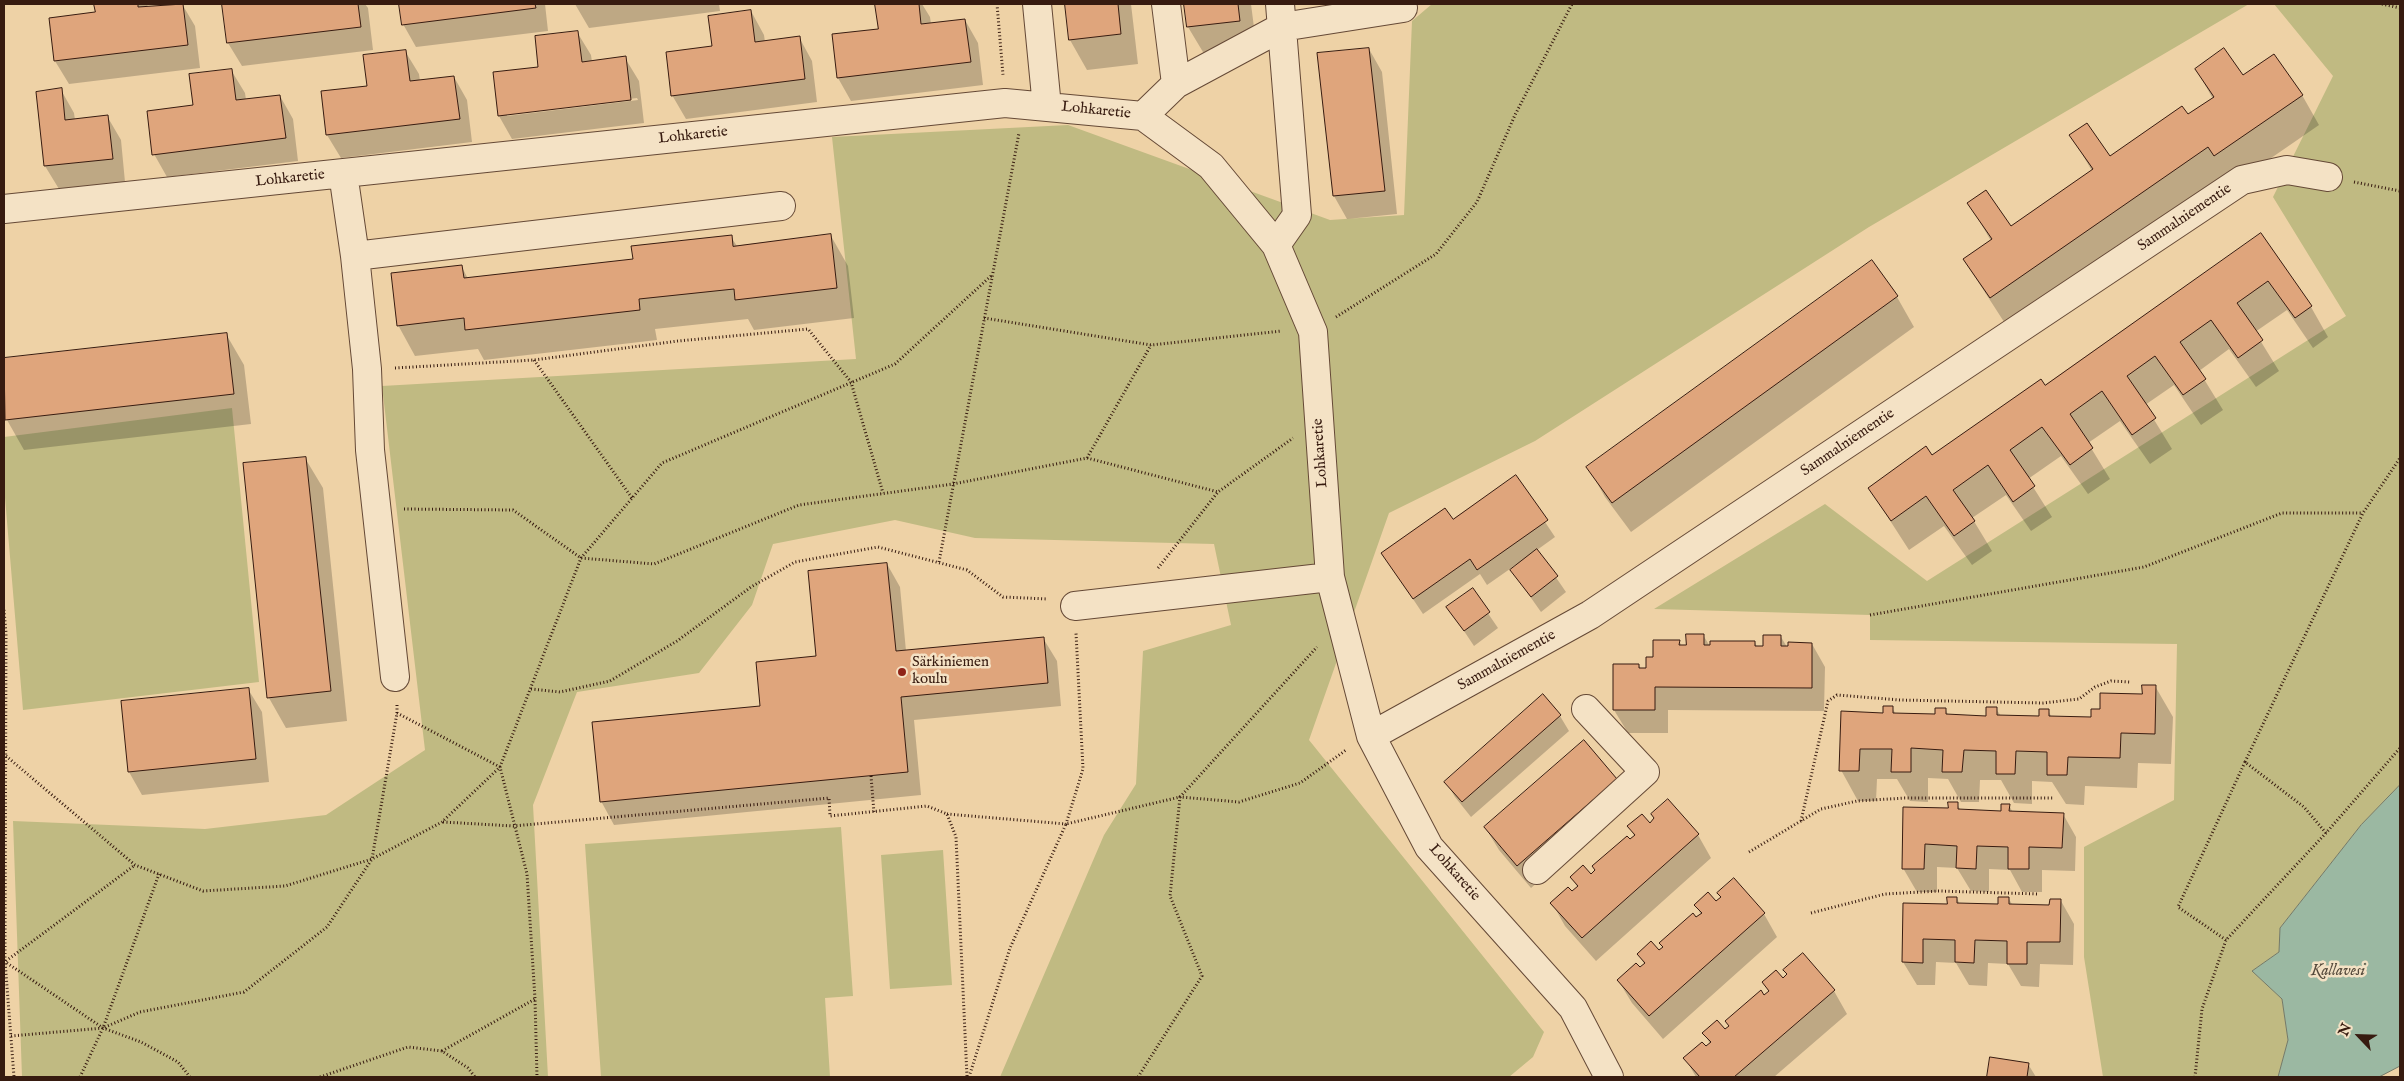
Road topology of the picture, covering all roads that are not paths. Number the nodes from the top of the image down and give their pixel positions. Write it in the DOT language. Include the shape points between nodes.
graph roads {
  1 [pos="1038,4"];
  2 [pos="1166,4"];
  3 [pos="1403,8"];
  4 [pos="1281,15"];
  5 [pos="1176,84"];
  6 [pos="1047,107"];
  7 [pos="1143,116"];
  8 [pos="343,173"];
  9 [pos="2328,177"];
  10 [pos="781,206"];
  11 [pos="4,209"];
  12 [pos="1276,245"];
  13 [pos="355,256"];
  14 [pos="1330,577"];
  15 [pos="1075,606"];
  16 [pos="395,677"];
  17 [pos="1586,709"];
  18 [pos="1371,736"];
  19 [pos="1537,870"];
  20 [pos="1609,1077"];
  1 -- 6 [label="street"];
  2 -- 5 [label="street"];
  3 -- 4 [label="street"];
  4 -- 5 [label="street"];
  4 -- 12 [label="street" via="1297,215"];
  5 -- 7 [label="street"];
  6 -- 7 [label="street, Lohkaretie"];
  6 -- 8 [label="street, Lohkaretie" via="1005,103"];
  7 -- 12 [label="street, Lohkaretie" via="1211,166"];
  8 -- 11 [label="street, Lohkaretie"];
  8 -- 13 [label="street"];
  9 -- 18 [label="street, Sammalniementie" via="2287,170 2242,180 1590,615"];
  10 -- 13 [label="street"];
  12 -- 14 [label="street, Lohkaretie" via="1313,332"];
  13 -- 16 [label="street" via="367,369 370,450"];
  14 -- 15 [label="street"];
  14 -- 18 [label="street, Lohkaretie"];
  17 -- 19 [label="street" via="1645,772"];
  18 -- 20 [label="street, Lohkaretie" via="1429,847 1573,1008"];
}
